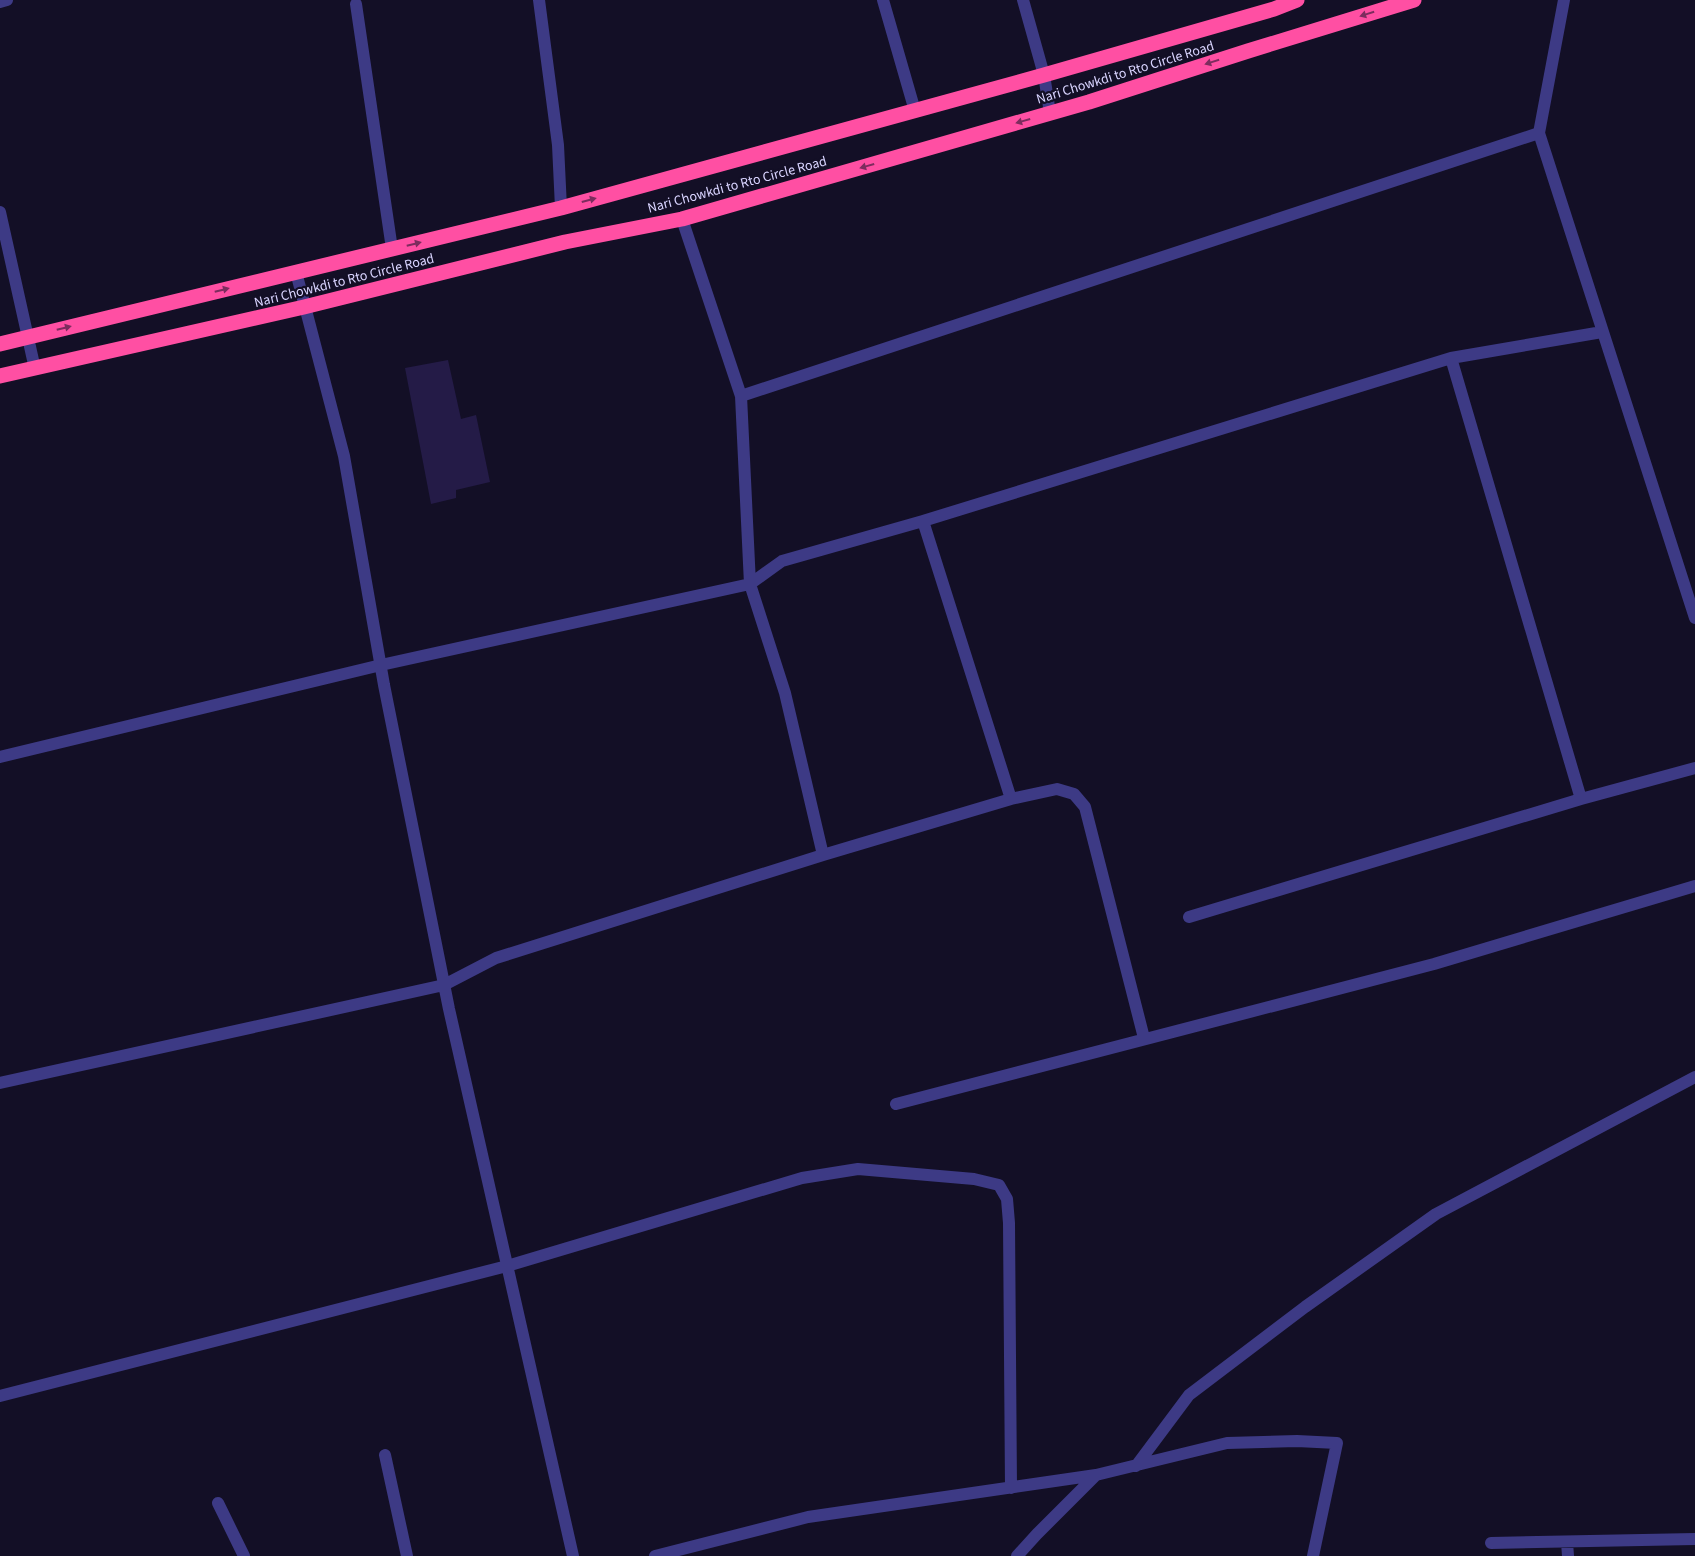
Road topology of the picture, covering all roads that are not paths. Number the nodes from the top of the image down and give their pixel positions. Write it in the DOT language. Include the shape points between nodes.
graph roads {
  1 [pos="7,0"];
  2 [pos="539,0"];
  3 [pos="884,0"];
  4 [pos="1023,0"];
  5 [pos="1297,0"];
  6 [pos="1414,0"];
  7 [pos="1564,0"];
  8 [pos="0,2"];
  9 [pos="356,4"];
  10 [pos="1273,5"];
  11 [pos="1044,75"];
  12 [pos="915,111"];
  13 [pos="1050,113"];
  14 [pos="1539,133"];
  15 [pos="561,208"];
  16 [pos="0,212"];
  17 [pos="682,218"];
  18 [pos="392,249"];
  19 [pos="296,272"];
  20 [pos="304,307"];
  21 [pos="1602,332"];
  22 [pos="28,337"];
  23 [pos="0,344"];
  24 [pos="1451,358"];
  25 [pos="35,369"];
  26 [pos="0,376"];
  27 [pos="741,396"];
  28 [pos="923,521"];
  29 [pos="750,584"];
  30 [pos="1695,618"];
  31 [pos="381,665"];
  32 [pos="0,757"];
  33 [pos="1695,768"];
  34 [pos="1011,799"];
  35 [pos="1581,799"];
  36 [pos="823,854"];
  37 [pos="1695,886"];
  38 [pos="1189,917"];
  39 [pos="444,985"];
  40 [pos="1144,1038"];
  41 [pos="1695,1077"];
  42 [pos="0,1083"];
  43 [pos="896,1104"];
  44 [pos="507,1266"];
  45 [pos="0,1396"];
  46 [pos="385,1454"];
  47 [pos="1136,1466"];
  48 [pos="1096,1476"];
  49 [pos="1011,1488"];
  50 [pos="218,1503"];
  51 [pos="1695,1539"];
  52 [pos="1567,1542"];
  53 [pos="1491,1544"];
  54 [pos="244,1556"];
  55 [pos="407,1556"];
  56 [pos="573,1556"];
  57 [pos="655,1556"];
  58 [pos="1017,1556"];
  59 [pos="1313,1556"];
  60 [pos="1568,1556"];
  1 -- 8 [label="street"];
  2 -- 15 [label="street" via="558,145"];
  3 -- 12 [label="street"];
  4 -- 11 [label="street"];
  5 -- 10 [label="highway"];
  6 -- 13 [label="highway, Nari Chowkdi to Rto Circle Road, one-way"];
  7 -- 14 [label="street"];
  9 -- 18 [label="street"];
  10 -- 11 [label="highway"];
  11 -- 12 [label="highway"];
  11 -- 13 [label="street"];
  15 -- 12 [label="highway, one-way"];
  13 -- 17 [label="highway, Nari Chowkdi to Rto Circle Road, one-way"];
  14 -- 21 [label="street"];
  14 -- 27 [label="street"];
  18 -- 15 [label="highway, one-way"];
  16 -- 22 [label="street"];
  17 -- 20 [label="highway, Nari Chowkdi to Rto Circle Road" via="565,242"];
  17 -- 27 [label="street"];
  18 -- 19 [label="highway"];
  19 -- 20 [label="street"];
  22 -- 19 [label="highway, one-way"];
  20 -- 25 [label="highway, Nari Chowkdi to Rto Circle Road"];
  20 -- 31 [label="street" via="344,456"];
  21 -- 24 [label="street"];
  21 -- 30 [label="street"];
  22 -- 23 [label="highway"];
  22 -- 25 [label="street"];
  24 -- 28 [label="street"];
  24 -- 35 [label="street"];
  25 -- 26 [label="highway, Nari Chowkdi to Rto Circle Road"];
  27 -- 29 [label="street"];
  28 -- 29 [label="street" via="782,560"];
  28 -- 34 [label="street"];
  29 -- 31 [label="street"];
  29 -- 36 [label="street" via="785,693"];
  31 -- 32 [label="street"];
  31 -- 39 [label="street"];
  33 -- 35 [label="street"];
  34 -- 36 [label="street"];
  34 -- 40 [label="street" via="1057,789 1074,794 1085,807"];
  35 -- 38 [label="street"];
  36 -- 39 [label="street" via="496,958"];
  37 -- 40 [label="street" via="1434,964"];
  39 -- 42 [label="street"];
  39 -- 44 [label="street"];
  40 -- 43 [label="street"];
  41 -- 47 [label="street" via="1436,1214 1189,1395"];
  44 -- 45 [label="street"];
  44 -- 49 [label="street" via="802,1178 826,1174 858,1169 974,1179 999,1185 1007,1199 1009,1223"];
  44 -- 56 [label="street"];
  46 -- 55 [label="street"];
  47 -- 48 [label="street"];
  47 -- 59 [label="street" via="1227,1443 1337,1443"];
  48 -- 49 [label="street"];
  48 -- 58 [label="street"];
  49 -- 57 [label="street" via="808,1517"];
  50 -- 54 [label="street"];
  51 -- 52 [label="street"];
  52 -- 53 [label="street"];
  52 -- 60 [label="street"];
}
